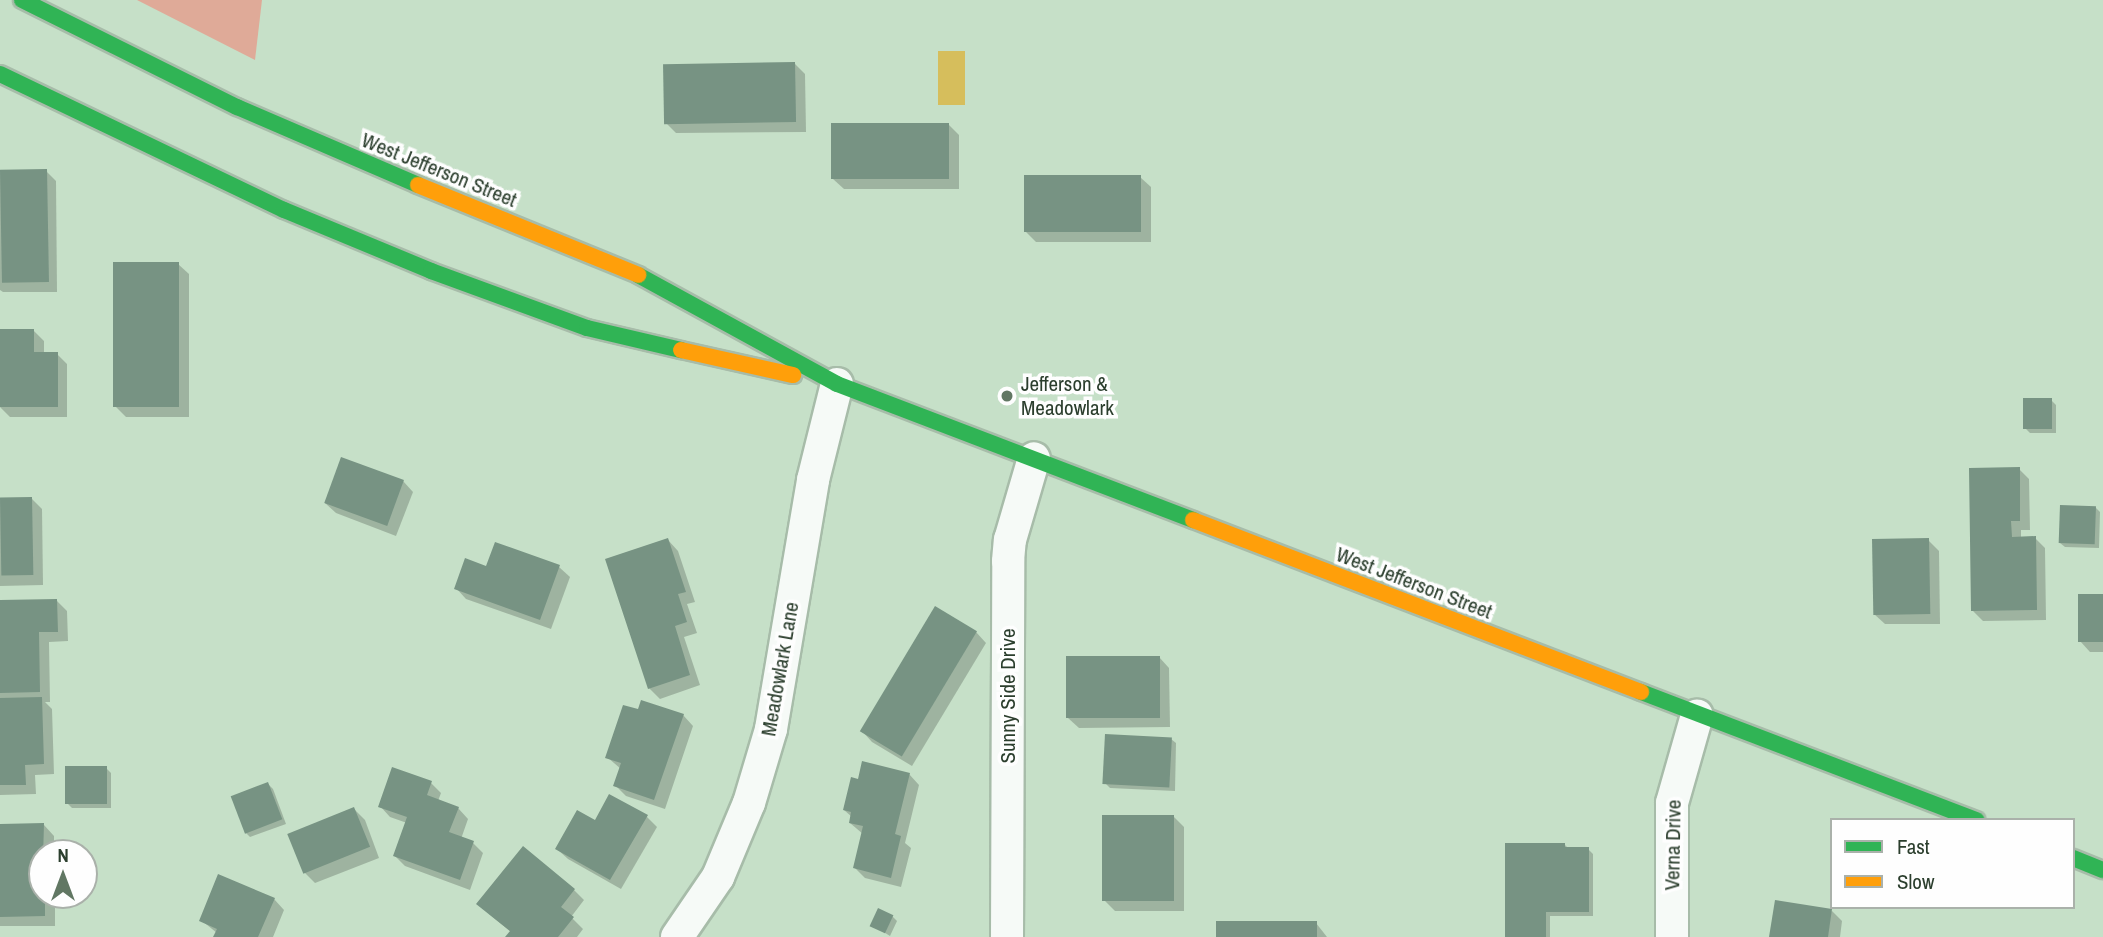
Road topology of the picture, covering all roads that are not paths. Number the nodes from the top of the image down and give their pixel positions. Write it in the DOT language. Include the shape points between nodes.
graph roads {
  1 [pos="22,0"];
  2 [pos="0,74"];
  3 [pos="837,384"];
  4 [pos="1034,458"];
  5 [pos="1697,715"];
  6 [pos="1971,818"];
  7 [pos="2075,859"];
  8 [pos="2103,870"];
  9 [pos="677,937"];
  10 [pos="1007,937"];
  11 [pos="1672,937"];
  1 -- 3 [label="main road, West Jefferson Street" via="236,107 620,265"];
  2 -- 3 [label="main road, West Jefferson Street" via="284,210 431,271 587,328"];
  3 -- 4 [label="main road, West Jefferson Street"];
  3 -- 9 [label="street, Meadowlark Lane" via="814,472 771,729 718,877"];
  4 -- 5 [label="main road, West Jefferson Street"];
  4 -- 10 [label="street, Sunny Side Drive" via="1008,561"];
  5 -- 6 [label="main road, West Jefferson Street"];
  5 -- 11 [label="street, Verna Drive" via="1672,803"];
  7 -- 8 [label="main road"];
}
